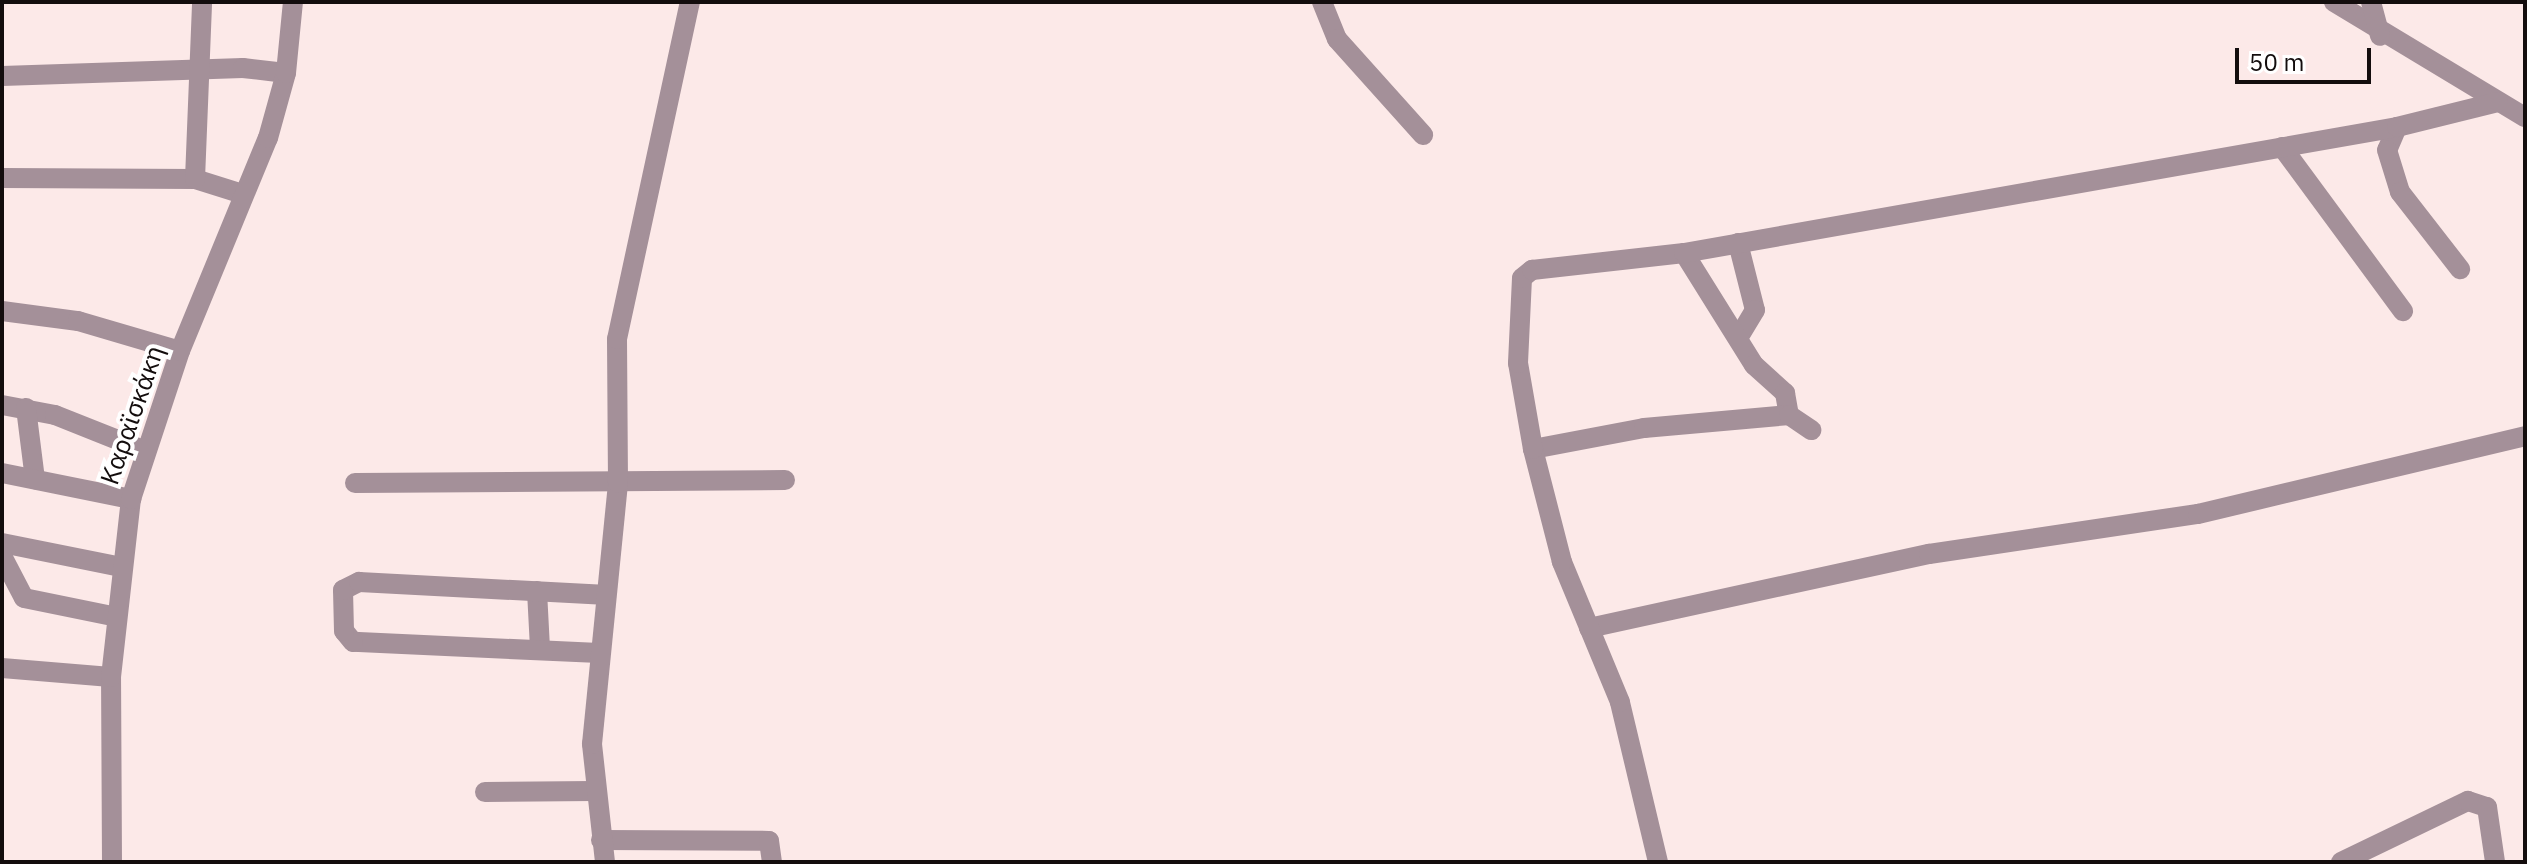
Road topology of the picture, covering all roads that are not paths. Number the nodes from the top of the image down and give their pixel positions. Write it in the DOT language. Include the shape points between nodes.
graph roads {
  1 [pos="202,2"];
  2 [pos="293,2"];
  3 [pos="690,2"];
  4 [pos="1322,2"];
  5 [pos="2334,2"];
  6 [pos="2371,2"];
  7 [pos="2380,36"];
  8 [pos="200,68"];
  9 [pos="286,73"];
  10 [pos="2,76"];
  11 [pos="2498,102"];
  12 [pos="2525,117"];
  13 [pos="2397,127"];
  14 [pos="1423,135"];
  15 [pos="2282,147"];
  16 [pos="2,178"];
  17 [pos="195,179"];
  18 [pos="243,194"];
  19 [pos="1738,243"];
  20 [pos="1684,253"];
  21 [pos="2460,269"];
  22 [pos="2,311"];
  23 [pos="2403,311"];
  24 [pos="1741,333"];
  25 [pos="180,351"];
  26 [pos="2,405"];
  27 [pos="26,408"];
  28 [pos="1789,415"];
  29 [pos="1811,430"];
  30 [pos="2525,436"];
  31 [pos="1533,449"];
  32 [pos="143,450"];
  33 [pos="2,473"];
  34 [pos="35,479"];
  35 [pos="785,480"];
  36 [pos="355,483"];
  37 [pos="618,483"];
  38 [pos="131,499"];
  39 [pos="2,543"];
  40 [pos="2,556"];
  41 [pos="121,567"];
  42 [pos="537,591"];
  43 [pos="603,595"];
  44 [pos="117,617"];
  45 [pos="1589,628"];
  46 [pos="540,648"];
  47 [pos="599,653"];
  48 [pos="2,668"];
  49 [pos="111,677"];
  50 [pos="593,791"];
  51 [pos="485,792"];
  52 [pos="601,840"];
  53 [pos="2348,860"];
  54 [pos="112,862"];
  55 [pos="605,862"];
  56 [pos="772,862"];
  57 [pos="1658,862"];
  58 [pos="2495,862"];
  1 -- 8 [label="street"];
  2 -- 9 [label="street, Καραϊσκάκη"];
  3 -- 37 [label="street" via="658,177 624,297"];
  4 -- 14 [label="street" via="1337,39"];
  5 -- 7 [label="street"];
  6 -- 7 [label="street"];
  7 -- 11 [label="street"];
  8 -- 9 [label="street"];
  8 -- 10 [label="street"];
  8 -- 17 [label="street"];
  9 -- 18 [label="street, Καραϊσκάκη"];
  11 -- 12 [label="street"];
  11 -- 13 [label="street"];
  13 -- 15 [label="street"];
  13 -- 21 [label="street" via="2387,150 2400,192"];
  15 -- 19 [label="street"];
  15 -- 23 [label="street"];
  16 -- 17 [label="street"];
  17 -- 18 [label="street"];
  18 -- 25 [label="street, Καραϊσκάκη"];
  19 -- 20 [label="street"];
  19 -- 24 [label="street" via="1755,310"];
  20 -- 24 [label="street"];
  20 -- 31 [label="street" via="1532,270 1522,278 1518,363"];
  22 -- 25 [label="street" via="78,321"];
  24 -- 28 [label="street" via="1754,365 1785,393"];
  25 -- 32 [label="street, Καραϊσκάκη"];
  26 -- 27 [label="street"];
  27 -- 32 [label="street"];
  27 -- 34 [label="street"];
  28 -- 29 [label="street"];
  28 -- 31 [label="street" via="1644,428"];
  30 -- 45 [label="street" via="2198,514 1929,554"];
  31 -- 45 [label="street" via="1562,562"];
  32 -- 38 [label="street, Καραϊσκάκη"];
  33 -- 34 [label="street"];
  34 -- 38 [label="street"];
  35 -- 37 [label="street"];
  36 -- 37 [label="street"];
  37 -- 43 [label="street"];
  38 -- 41 [label="street, Καραϊσκάκη"];
  39 -- 41 [label="street"];
  40 -- 44 [label="street" via="24,598"];
  41 -- 44 [label="street, Καραϊσκάκη"];
  42 -- 43 [label="street"];
  42 -- 46 [label="street"];
  42 -- 46 [label="street" via="348,584 344,631 353,642"];
  43 -- 47 [label="street"];
  44 -- 49 [label="street, Καραϊσκάκη"];
  45 -- 57 [label="street" via="1620,702"];
  46 -- 47 [label="street"];
  47 -- 50 [label="street"];
  48 -- 49 [label="street"];
  49 -- 54 [label="street, Καραϊσκάκη"];
  50 -- 51 [label="street"];
  50 -- 52 [label="street"];
  52 -- 55 [label="street"];
  52 -- 56 [label="street" via="769,841"];
  53 -- 58 [label="street" via="2468,801 2487,807"];
}
